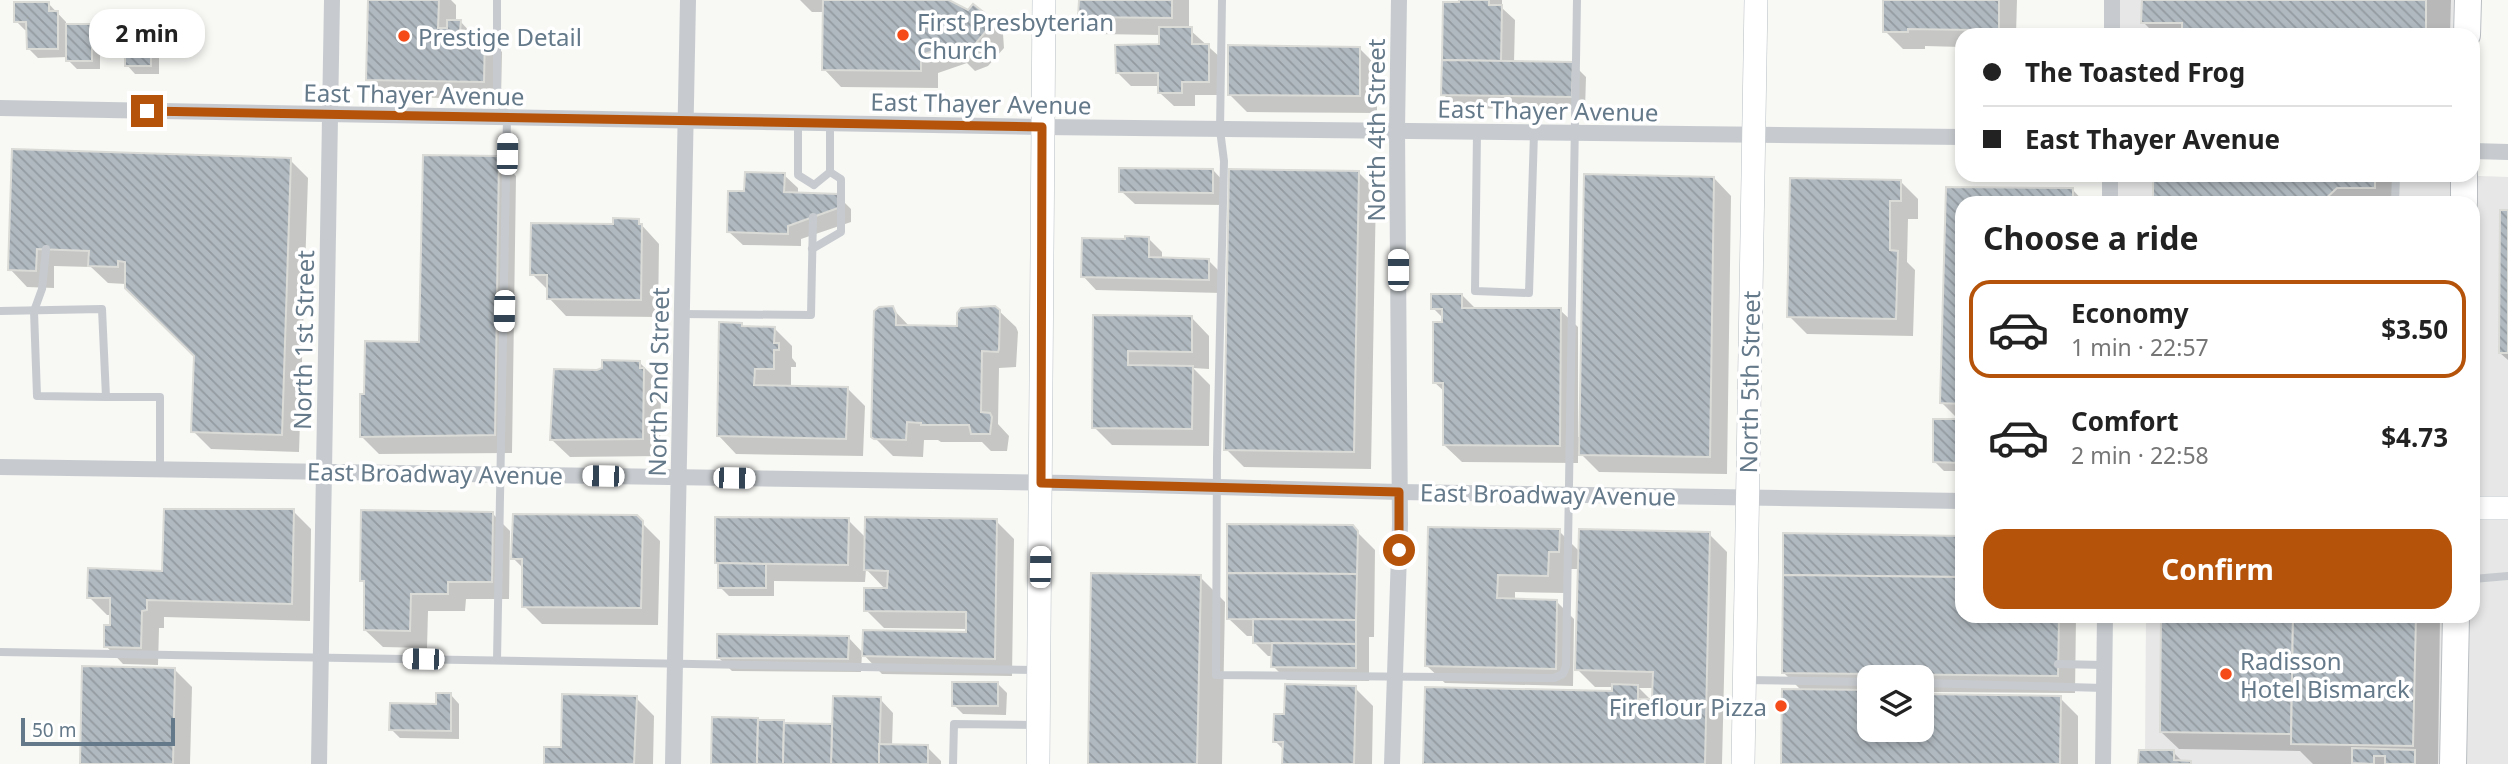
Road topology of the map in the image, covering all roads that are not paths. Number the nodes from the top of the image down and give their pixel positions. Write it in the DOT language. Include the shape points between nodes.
graph roads {
  1 [pos="332,0"];
  2 [pos="497,0"];
  3 [pos="688,0"];
  4 [pos="1044,0"];
  5 [pos="1222,0"];
  6 [pos="1399,0"];
  7 [pos="1577,0"];
  8 [pos="1756,0"];
  9 [pos="2112,0"];
  10 [pos="2468,0"];
  11 [pos="2112,28"];
  12 [pos="2467,28"];
  13 [pos="0,108"];
  14 [pos="330,116"];
  15 [pos="508,118"];
  16 [pos="685,121"];
  17 [pos="798,123"];
  18 [pos="830,124"];
  19 [pos="1042,127"];
  20 [pos="1220,130"];
  21 [pos="1397,131"];
  22 [pos="1477,132"];
  23 [pos="1534,133"];
  24 [pos="1574,134"];
  25 [pos="1753,136"];
  26 [pos="1955,137"];
  27 [pos="2480,151"];
  28 [pos="2508,152"];
  29 [pos="830,172"];
  30 [pos="813,217"];
  31 [pos="46,249"];
  32 [pos="812,249"];
  33 [pos="0,311"];
  34 [pos="34,311"];
  35 [pos="682,314"];
  36 [pos="106,397"];
  37 [pos="0,467"];
  38 [pos="160,469"];
  39 [pos="323,472"];
  40 [pos="501,474"];
  41 [pos="680,477"];
  42 [pos="1041,483"];
  43 [pos="1217,486"];
  44 [pos="1399,492"];
  45 [pos="1569,494"];
  46 [pos="1748,498"];
  47 [pos="1955,500"];
  48 [pos="2480,508"];
  49 [pos="2508,508"];
  50 [pos="2508,576"];
  51 [pos="2480,578"];
  52 [pos="2105,623"];
  53 [pos="2456,623"];
  54 [pos="0,652"];
  55 [pos="321,657"];
  56 [pos="497,660"];
  57 [pos="675,663"];
  58 [pos="2058,664"];
  59 [pos="2104,665"];
  60 [pos="1038,670"];
  61 [pos="1393,678"];
  62 [pos="1745,680"];
  63 [pos="1857,682"];
  64 [pos="1934,683"];
  65 [pos="2104,688"];
  66 [pos="1038,725"];
  67 [pos="319,764"];
  68 [pos="673,764"];
  69 [pos="953,764"];
  70 [pos="1038,764"];
  71 [pos="1392,764"];
  72 [pos="1743,764"];
  73 [pos="2103,764"];
  74 [pos="2453,764"];
  1 -- 14 [label="street, North 1st Street"];
  2 -- 15 [label="lane" via="497,88"];
  3 -- 16 [label="street, North 2nd Street"];
  4 -- 19 [label="street"];
  5 -- 20 [label="lane"];
  6 -- 21 [label="street, North 4th Street"];
  7 -- 24 [label="lane"];
  8 -- 25 [label="street, North 5th Street"];
  9 -- 11 [label="street"];
  10 -- 12 [label="main road"];
  13 -- 14 [label="street, East Thayer Avenue"];
  14 -- 15 [label="street, East Thayer Avenue"];
  14 -- 39 [label="street, North 1st Street"];
  15 -- 16 [label="street, East Thayer Avenue"];
  15 -- 40 [label="lane"];
  16 -- 17 [label="street, East Thayer Avenue"];
  16 -- 35 [label="street, North 2nd Street"];
  17 -- 18 [label="street, East Thayer Avenue"];
  17 -- 29 [label="lane" via="798,175 814,189"];
  18 -- 19 [label="street, East Thayer Avenue"];
  18 -- 29 [label="lane"];
  19 -- 20 [label="street, East Thayer Avenue"];
  19 -- 42 [label="street"];
  20 -- 21 [label="street, East Thayer Avenue"];
  20 -- 43 [label="lane" via="1224,161"];
  21 -- 22 [label="street, East Thayer Avenue"];
  21 -- 44 [label="street, North 4th Street"];
  22 -- 23 [label="street, East Thayer Avenue"];
  22 -- 23 [label="lane" via="1475,292 1529,293"];
  23 -- 24 [label="street, East Thayer Avenue"];
  24 -- 25 [label="street, East Thayer Avenue"];
  24 -- 45 [label="lane"];
  25 -- 26 [label="street, East Thayer Avenue"];
  25 -- 46 [label="street, North 5th Street"];
  27 -- 28 [label="street"];
  29 -- 32 [label="lane" via="841,179 841,232"];
  30 -- 32 [label="lane"];
  31 -- 34 [label="lane" via="42,289"];
  32 -- 35 [label="lane" via="811,315"];
  33 -- 34 [label="lane"];
  34 -- 36 [label="lane" via="37,396"];
  34 -- 36 [label="lane" via="102,309"];
  35 -- 41 [label="street, North 2nd Street"];
  36 -- 38 [label="lane" via="160,397"];
  37 -- 38 [label="street, East Broadway Avenue"];
  38 -- 39 [label="street, East Broadway Avenue"];
  39 -- 40 [label="street, East Broadway Avenue"];
  39 -- 55 [label="street, North 1st Street"];
  40 -- 41 [label="street, East Broadway Avenue"];
  40 -- 56 [label="lane"];
  41 -- 42 [label="street, East Broadway Avenue"];
  41 -- 57 [label="street, North 2nd Street"];
  42 -- 43 [label="street, East Broadway Avenue"];
  42 -- 60 [label="street"];
  43 -- 44 [label="street, East Broadway Avenue"];
  43 -- 61 [label="lane" via="1216,675"];
  44 -- 45 [label="street, East Broadway Avenue"];
  44 -- 61 [label="street, North 4th Street"];
  45 -- 46 [label="street, East Broadway Avenue"];
  45 -- 61 [label="lane" via="1563,674 1554,678"];
  46 -- 47 [label="street, East Broadway Avenue"];
  46 -- 62 [label="street, North 5th Street"];
  48 -- 49 [label="street"];
  50 -- 51 [label="lane"];
  52 -- 59 [label="street"];
  53 -- 74 [label="main road"];
  54 -- 55 [label="lane"];
  55 -- 56 [label="lane"];
  55 -- 67 [label="street, North 1st Street"];
  56 -- 57 [label="lane"];
  57 -- 60 [label="lane"];
  57 -- 68 [label="street, North 2nd Street"];
  58 -- 59 [label="lane"];
  59 -- 65 [label="street"];
  60 -- 66 [label="street"];
  61 -- 71 [label="street, North 4th Street"];
  62 -- 63 [label="lane"];
  62 -- 72 [label="street, North 5th Street"];
  64 -- 65 [label="lane"];
  65 -- 73 [label="street"];
  66 -- 69 [label="lane" via="954,724"];
  66 -- 70 [label="street"];
}
